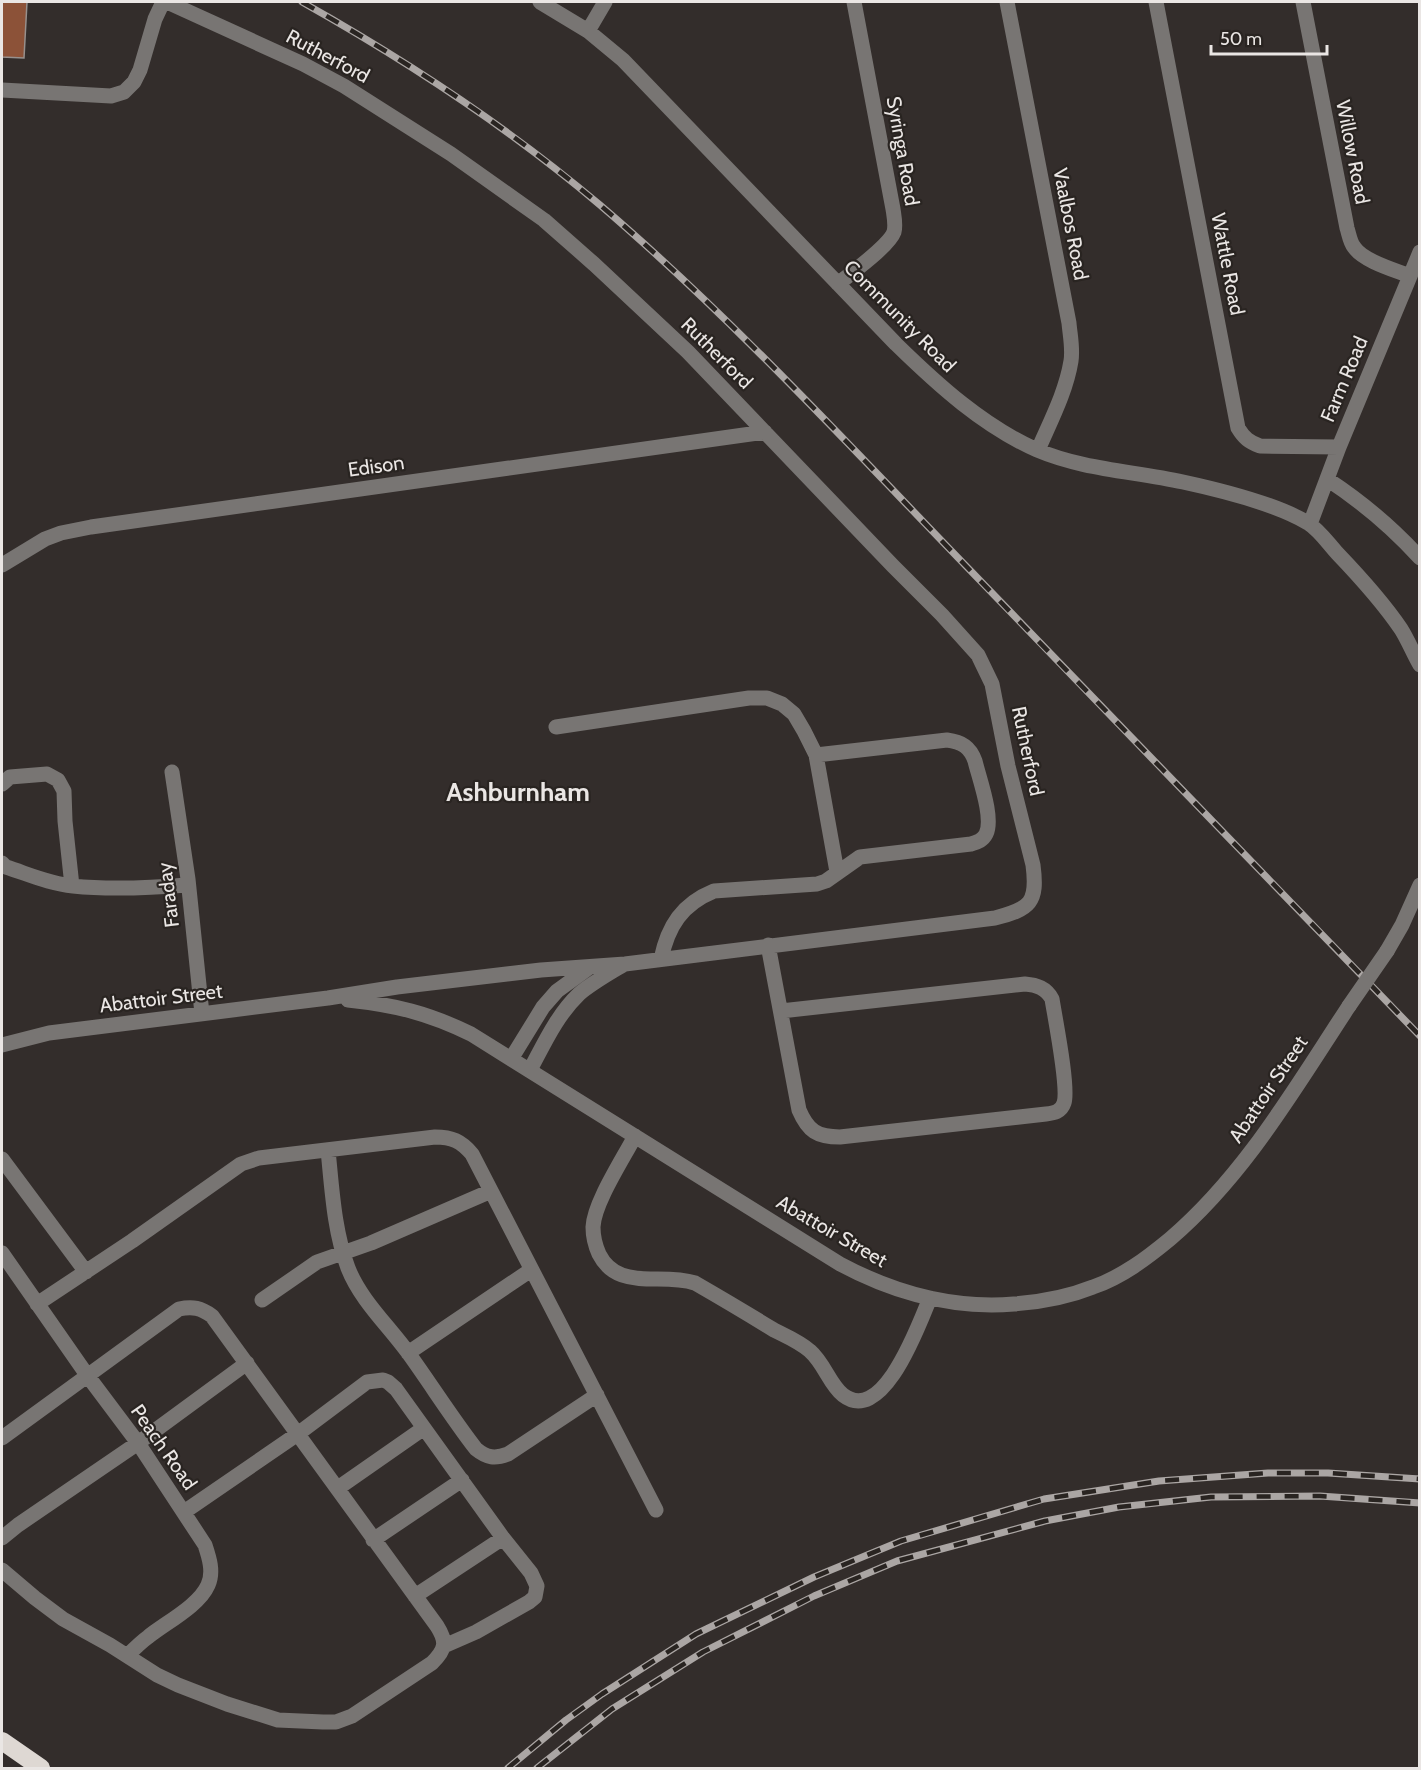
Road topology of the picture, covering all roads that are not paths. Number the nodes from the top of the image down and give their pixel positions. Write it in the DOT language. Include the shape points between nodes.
graph roads {
  1 [pos="165,2"];
  2 [pos="540,2"];
  3 [pos="605,2"];
  4 [pos="854,2"];
  5 [pos="1007,2"];
  6 [pos="1156,2"];
  7 [pos="1303,2"];
  8 [pos="588,31"];
  9 [pos="2,90"];
  10 [pos="1419,252"];
  11 [pos="1410,276"];
  12 [pos="838,284"];
  13 [pos="765,432"];
  14 [pos="1339,447"];
  15 [pos="1038,450"];
  16 [pos="1327,479"];
  17 [pos="1310,524"];
  18 [pos="1414,545"];
  19 [pos="1419,558"];
  20 [pos="2,565"];
  21 [pos="1419,665"];
  22 [pos="556,727"];
  23 [pos="816,755"];
  24 [pos="172,772"];
  25 [pos="2,784"];
  26 [pos="2,863"];
  27 [pos="837,872"];
  28 [pos="188,885"];
  29 [pos="1419,885"];
  30 [pos="72,886"];
  31 [pos="1031,902"];
  32 [pos="768,945"];
  33 [pos="661,959"];
  34 [pos="625,964"];
  35 [pos="590,967"];
  36 [pos="328,998"];
  37 [pos="780,1011"];
  38 [pos="202,1014"];
  39 [pos="2,1045"];
  40 [pos="511,1059"];
  41 [pos="530,1070"];
  42 [pos="635,1136"];
  43 [pos="328,1150"];
  44 [pos="2,1159"];
  45 [pos="491,1191"];
  46 [pos="2,1252"];
  47 [pos="343,1252"];
  48 [pos="531,1270"];
  49 [pos="86,1272"];
  50 [pos="930,1298"];
  51 [pos="262,1300"];
  52 [pos="37,1304"];
  53 [pos="408,1353"];
  54 [pos="247,1364"];
  55 [pos="87,1375"];
  56 [pos="597,1395"];
  57 [pos="424,1428"];
  58 [pos="299,1433"];
  59 [pos="2,1438"];
  60 [pos="138,1443"];
  61 [pos="462,1480"];
  62 [pos="338,1488"];
  63 [pos="656,1510"];
  64 [pos="184,1512"];
  65 [pos="2,1538"];
  66 [pos="503,1538"];
  67 [pos="374,1540"];
  68 [pos="2,1570"];
  69 [pos="415,1596"];
  70 [pos="444,1646"];
  71 [pos="128,1655"];
  72 [pos="2,1741"];
  73 [pos="41,1768"];
  1 -- 9 [label="street" via="155,19 140,69 124,92 111,96"];
  1 -- 13 [label="street, Rutherford" via="344,86 511,195 611,279"];
  2 -- 8 [label="street, Community Road"];
  3 -- 8 [label="street"];
  4 -- 12 [label="street, Syringa Road" via="895,226 883,246"];
  5 -- 15 [label="street, Vaalbos Road" via="1071,344 1067,375"];
  6 -- 14 [label="street, Wattle Road" via="1238,428 1249,442 1260,446"];
  7 -- 11 [label="street, Willow Road" via="1350,239 1361,254"];
  8 -- 12 [label="street, Community Road" via="623,60"];
  10 -- 11 [label="street, Farm Road"];
  11 -- 14 [label="street, Farm Road"];
  12 -- 15 [label="street, Community Road" via="939,386"];
  13 -- 20 [label="street, Edison" via="92,527 45,539"];
  13 -- 31 [label="street, Rutherford" via="978,655 992,684 1033,865"];
  14 -- 16 [label="street, Farm Road"];
  15 -- 17 [label="street, Community Road" via="1095,468 1183,481 1254,501"];
  16 -- 17 [label="street, Farm Road"];
  16 -- 18 [label="street"];
  17 -- 21 [label="street" via="1379,599 1402,630"];
  18 -- 19 [label="street"];
  22 -- 23 [label="street" via="767,698 795,714"];
  23 -- 27 [label="street"];
  23 -- 27 [label="street" via="947,740 959,742 973,754 988,817 986,835 981,841 860,857"];
  24 -- 28 [label="street, Faraday"];
  25 -- 30 [label="street" via="10,777 47,774 58,780 64,791"];
  26 -- 30 [label="street" via="44,880"];
  27 -- 33 [label="street" via="817,884 714,891 702,896 669,929"];
  28 -- 30 [label="street"];
  28 -- 38 [label="street, Faraday"];
  29 -- 50 [label="street, Abattoir Street, bridge" via="1387,951 1268,1130 1188,1224 1153,1254 1095,1287 1034,1303 996,1306"];
  31 -- 32 [label="street, Abattoir Street" via="1024,909 995,918"];
  32 -- 33 [label="street, Abattoir Street"];
  32 -- 37 [label="street"];
  33 -- 34 [label="street, Abattoir Street"];
  34 -- 35 [label="street, Abattoir Street"];
  34 -- 41 [label="street, Abattoir Street" via="588,987 571,1003"];
  35 -- 36 [label="street, Abattoir Street" via="468,978"];
  35 -- 40 [label="street" via="557,991 543,1007"];
  36 -- 38 [label="street, Abattoir Street"];
  36 -- 40 [label="street, Abattoir Street" via="416,1011 471,1034"];
  37 -- 37 [label="street" via="799,1110 804,1123 821,1135 840,1137 1046,1114 1060,1110 1064,1104 1052,999 1035,985"];
  38 -- 39 [label="street, Abattoir Street" via="49,1033"];
  40 -- 41 [label="street, Abattoir Street"];
  41 -- 42 [label="street, Abattoir Street"];
  42 -- 50 [label="street, Abattoir Street" via="840,1264 877,1283"];
  42 -- 50 [label="street" via="596,1213 593,1227 599,1255 613,1272 695,1283 809,1350 843,1395 857,1401 868,1400 885,1385 908,1349"];
  43 -- 45 [label="street" via="435,1137 456,1139 472,1154"];
  43 -- 47 [label="street"];
  43 -- 49 [label="street" via="241,1164"];
  44 -- 49 [label="street"];
  45 -- 47 [label="street"];
  45 -- 48 [label="street"];
  46 -- 52 [label="street, Peach Road"];
  47 -- 51 [label="street" via="317,1262"];
  47 -- 53 [label="street" via="360,1290"];
  48 -- 53 [label="street"];
  48 -- 56 [label="street"];
  49 -- 52 [label="street"];
  52 -- 55 [label="street, Peach Road"];
  53 -- 56 [label="street" via="476,1449 490,1458 508,1454"];
  54 -- 55 [label="street" via="212,1316 205,1310 189,1307"];
  54 -- 58 [label="street"];
  54 -- 60 [label="street"];
  55 -- 59 [label="street"];
  55 -- 60 [label="street, Peach Road"];
  56 -- 63 [label="street"];
  57 -- 58 [label="street" via="396,1389 383,1380 374,1380"];
  57 -- 61 [label="street"];
  57 -- 62 [label="street"];
  58 -- 62 [label="street"];
  58 -- 64 [label="street"];
  60 -- 64 [label="street, Peach Road"];
  60 -- 65 [label="street"];
  61 -- 66 [label="street"];
  61 -- 67 [label="street"];
  62 -- 67 [label="street"];
  64 -- 71 [label="street, Peach Road" via="208,1554 208,1585 195,1602"];
  66 -- 69 [label="street"];
  66 -- 70 [label="street" via="535,1580 535,1597 498,1621"];
  67 -- 69 [label="street"];
  68 -- 71 [label="street" via="63,1619"];
  69 -- 70 [label="street" via="443,1636"];
  70 -- 71 [label="street" via="432,1663 352,1716 336,1722 261,1716 178,1685"];
  72 -- 73 [label="highway"];
}
